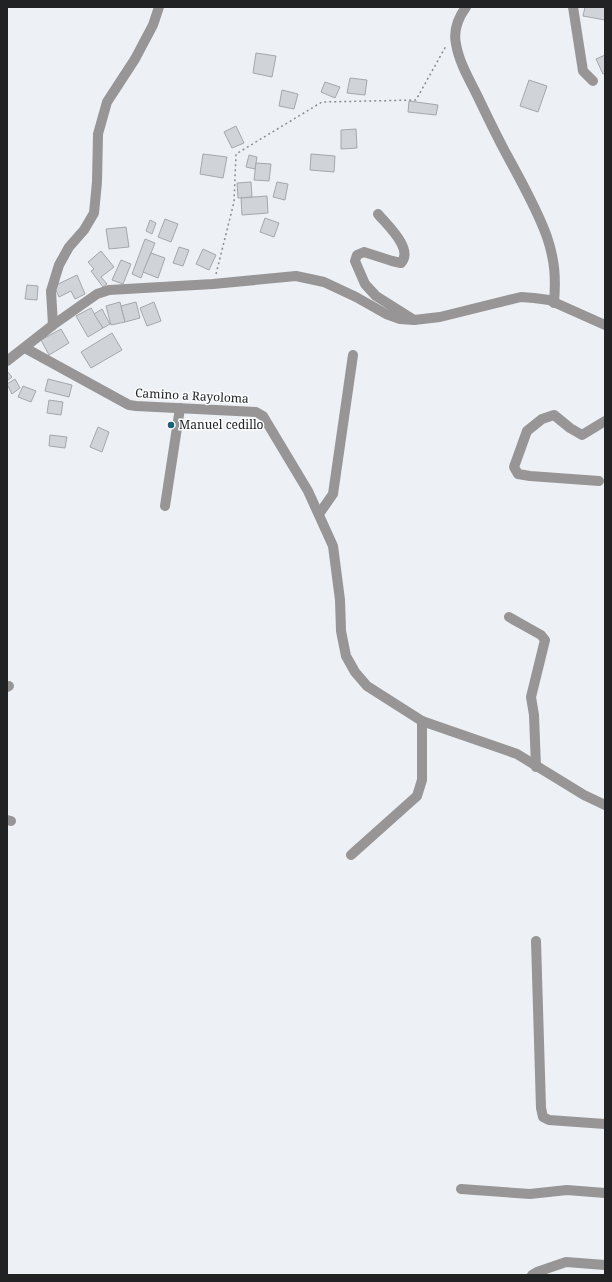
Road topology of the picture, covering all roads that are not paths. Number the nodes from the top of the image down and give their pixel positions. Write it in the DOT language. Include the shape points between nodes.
graph roads {
  1 [pos="159,7"];
  2 [pos="466,7"];
  3 [pos="573,7"];
  4 [pos="593,81"];
  5 [pos="378,214"];
  6 [pos="554,303"];
  7 [pos="414,320"];
  8 [pos="53,325"];
  9 [pos="605,325"];
  10 [pos="25,348"];
  11 [pos="353,355"];
  12 [pos="7,361"];
  13 [pos="180,408"];
  14 [pos="605,421"];
  15 [pos="599,481"];
  16 [pos="165,506"];
  17 [pos="319,514"];
  18 [pos="509,617"];
  19 [pos="422,721"];
  20 [pos="536,767"];
  21 [pos="605,806"];
  22 [pos="351,855"];
  23 [pos="536,941"];
  24 [pos="605,1124"];
  25 [pos="461,1189"];
  26 [pos="605,1192"];
  27 [pos="605,1265"];
  28 [pos="532,1275"];
  1 -- 8 [label="street" via="144,43 107,102 98,134 94,213 59,265 51,291"];
  2 -- 6 [label="street" via="455,28 461,61 494,132 534,204 547,236 554,260"];
  3 -- 4 [label="street" via="582,71"];
  5 -- 7 [label="street" via="402,244 405,255 403,261 392,261 364,252 357,255 357,267 365,284 376,296"];
  6 -- 7 [label="street" via="521,297 440,317"];
  6 -- 9 [label="street"];
  7 -- 8 [label="street" via="386,314 324,282 296,276 109,290 97,294"];
  8 -- 10 [label="street"];
  10 -- 12 [label="street"];
  10 -- 13 [label="street, Camino a Rayoloma" via="129,405"];
  11 -- 17 [label="street" via="333,494"];
  13 -- 16 [label="street"];
  13 -- 17 [label="street, Camino a Rayoloma" via="256,412 262,416 308,491"];
  14 -- 15 [label="street" via="582,435 554,416 542,419 527,431 514,467 518,474 530,476"];
  17 -- 19 [label="street, Camino a Rayoloma" via="333,546 341,631 346,656 354,672 367,686"];
  18 -- 20 [label="street" via="541,635 545,640 531,697"];
  19 -- 20 [label="street, Camino a Rayoloma" via="517,754"];
  19 -- 22 [label="street" via="422,780 417,796"];
  20 -- 21 [label="street, Camino a Rayoloma"];
  23 -- 24 [label="street" via="543,1118"];
  25 -- 26 [label="street" via="530,1194 567,1190"];
  27 -- 28 [label="street" via="566,1262"];
}
